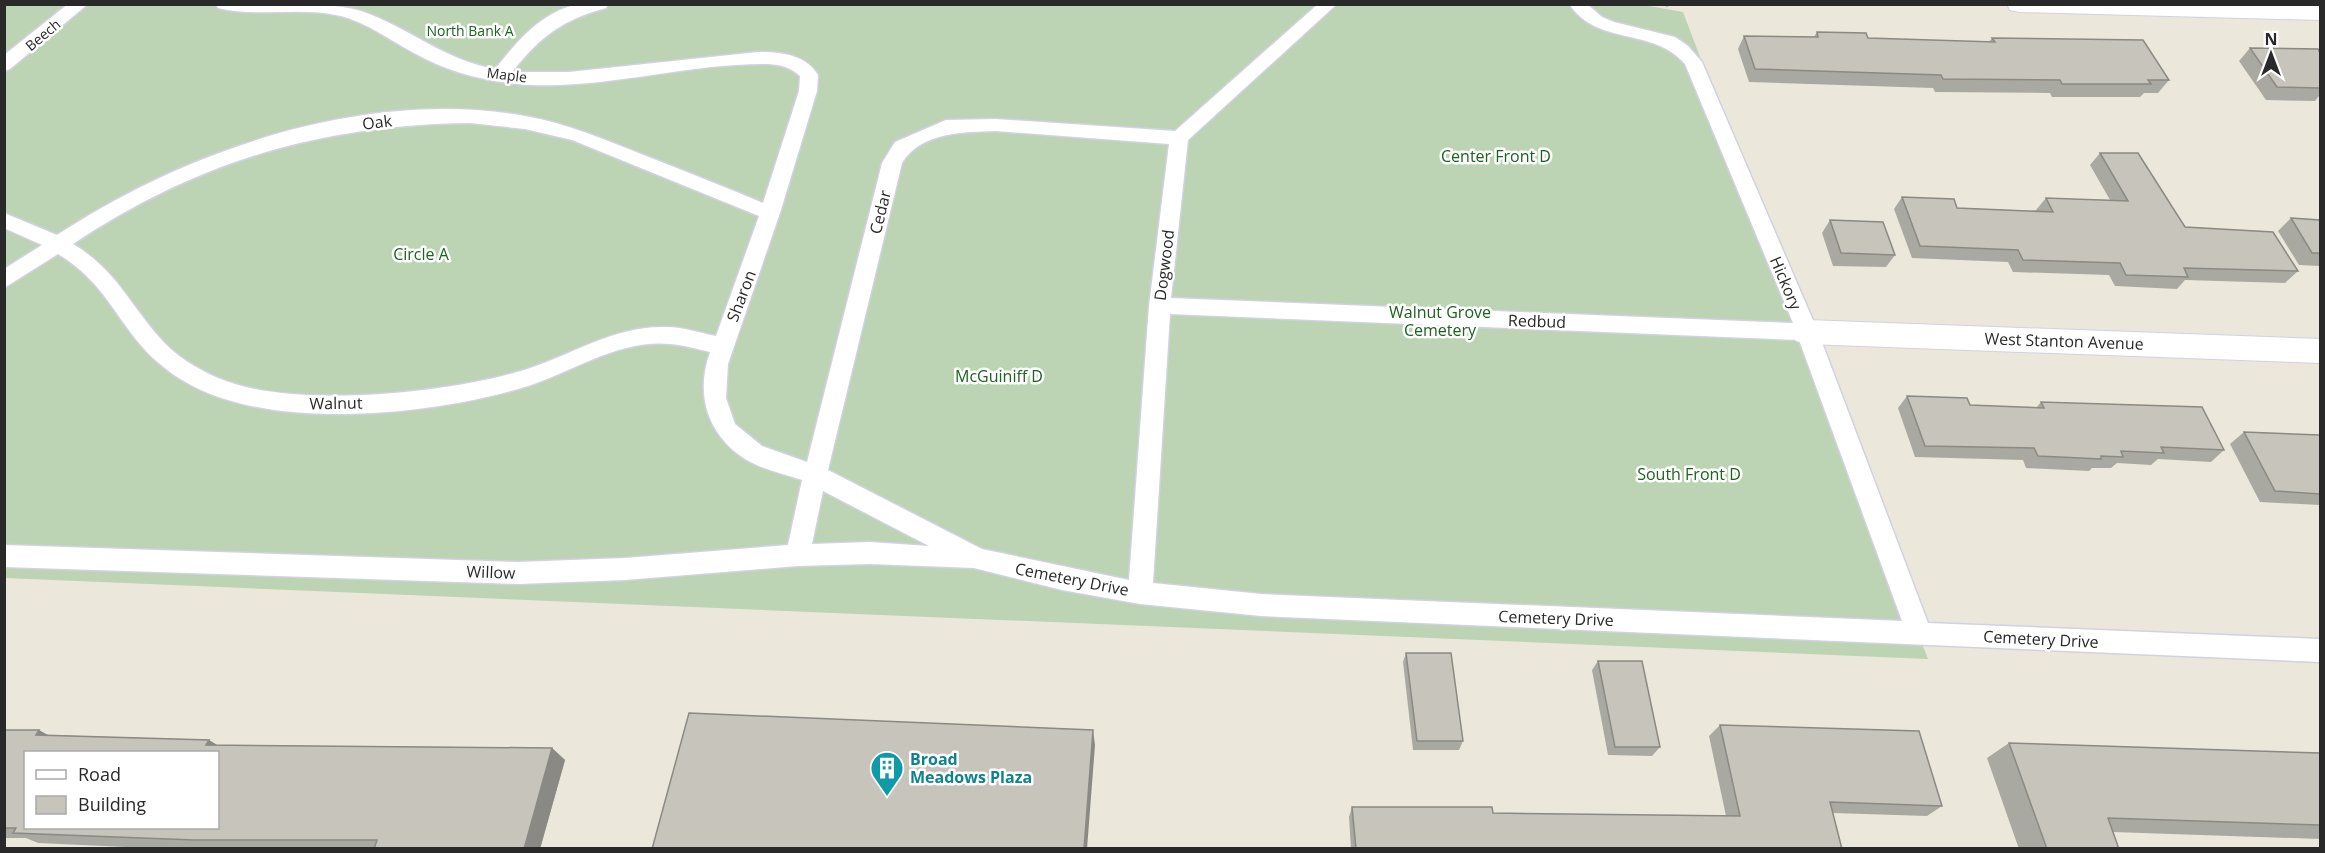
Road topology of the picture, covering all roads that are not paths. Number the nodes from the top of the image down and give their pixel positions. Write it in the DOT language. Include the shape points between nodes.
graph roads {
  1 [pos="80,4"];
  2 [pos="224,4"];
  3 [pos="600,4"];
  4 [pos="1329,4"];
  5 [pos="1576,4"];
  6 [pos="2019,4"];
  7 [pos="2320,12"];
  8 [pos="4,65"];
  9 [pos="802,66"];
  10 [pos="500,76"];
  11 [pos="1179,138"];
  12 [pos="770,213"];
  13 [pos="4,220"];
  14 [pos="58,245"];
  15 [pos="4,280"];
  16 [pos="1160,306"];
  17 [pos="1807,332"];
  18 [pos="722,346"];
  19 [pos="2320,351"];
  20 [pos="815,475"];
  21 [pos="798,555"];
  22 [pos="4,556"];
  23 [pos="977,560"];
  24 [pos="1140,593"];
  25 [pos="1918,633"];
  26 [pos="2320,651"];
  1 -- 8 [label="lane, Beech"];
  2 -- 10 [label="lane, Maple" via="339,10 370,19 461,68"];
  3 -- 10 [label="lane" via="542,26"];
  4 -- 11 [label="lane"];
  5 -- 17 [label="lane, Hickory" via="1587,18 1609,28 1671,42 1693,62"];
  6 -- 7 [label="street"];
  9 -- 10 [label="lane, Maple" via="780,59 747,59 585,77 541,80"];
  9 -- 12 [label="lane, Sharon" via="809,75 808,91"];
  11 -- 16 [label="lane, Dogwood"];
  11 -- 20 [label="lane, Cedar" via="996,125 946,126 902,147 892,163"];
  12 -- 14 [label="lane, Oak" via="578,135 483,117 404,119 342,126 238,152 140,194"];
  12 -- 18 [label="lane, Sharon"];
  13 -- 14 [label="lane, Walnut"];
  14 -- 15 [label="lane, Oak"];
  14 -- 18 [label="lane, Walnut" via="81,258 105,280 159,351 223,389 262,400 309,404 405,401 467,393 526,378 639,337 669,335"];
  16 -- 17 [label="lane, Redbud"];
  16 -- 24 [label="lane, Dogwood"];
  17 -- 19 [label="street, West Stanton Avenue"];
  17 -- 25 [label="lane, Hickory"];
  18 -- 20 [label="lane, Sharon" via="715,398 725,429 754,453"];
  20 -- 21 [label="lane, Cedar"];
  20 -- 23 [label="lane, Cemetery Drive"];
  21 -- 22 [label="lane, Willow" via="518,573"];
  21 -- 23 [label="lane, Willow" via="870,553"];
  23 -- 24 [label="lane, Cemetery Drive"];
  24 -- 25 [label="lane, Cemetery Drive" via="1296,607"];
  25 -- 26 [label="lane, Cemetery Drive"];
}
